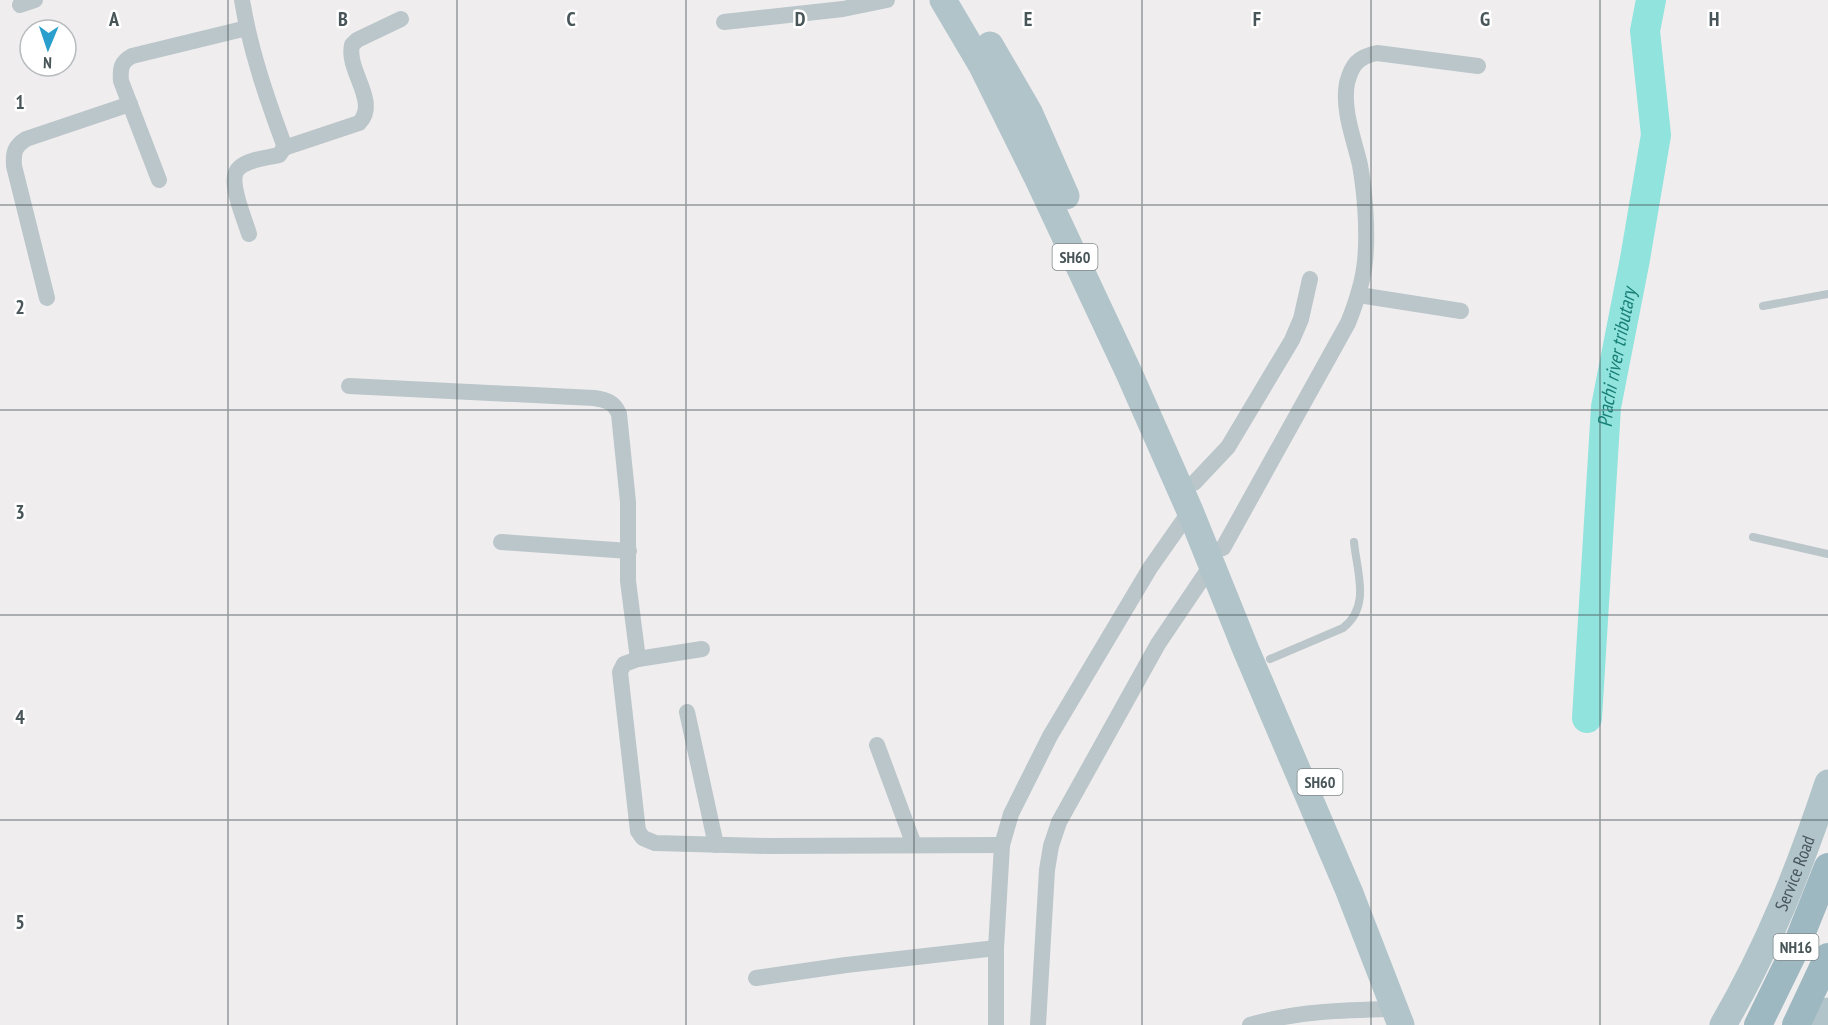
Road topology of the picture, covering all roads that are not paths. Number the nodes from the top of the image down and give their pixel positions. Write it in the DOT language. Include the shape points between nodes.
graph roads {
  1 [pos="242,0"];
  2 [pos="887,0"];
  3 [pos="943,0"];
  4 [pos="964,0"];
  5 [pos="401,19"];
  6 [pos="724,22"];
  7 [pos="247,28"];
  8 [pos="1478,66"];
  9 [pos="130,104"];
  10 [pos="284,148"];
  11 [pos="159,180"];
  12 [pos="249,234"];
  13 [pos="1310,279"];
  14 [pos="1828,294"];
  15 [pos="1359,295"];
  16 [pos="47,298"];
  17 [pos="1763,306"];
  18 [pos="1461,311"];
  19 [pos="349,386"];
  20 [pos="1195,504"];
  21 [pos="1753,537"];
  22 [pos="501,542"];
  23 [pos="1353,542"];
  24 [pos="629,551"];
  25 [pos="1216,552"];
  26 [pos="1828,555"];
  27 [pos="702,649"];
  28 [pos="1270,659"];
  29 [pos="638,660"];
  30 [pos="687,712"];
  31 [pos="877,745"];
  32 [pos="1828,783"];
  33 [pos="716,844"];
  34 [pos="914,845"];
  35 [pos="1002,845"];
  36 [pos="1828,867"];
  37 [pos="996,948"];
  38 [pos="1828,957"];
  39 [pos="756,978"];
  40 [pos="1828,1011"];
  41 [pos="1398,1017"];
  42 [pos="996,1025"];
  43 [pos="1038,1025"];
  44 [pos="1250,1025"];
  45 [pos="1418,1025"];
  46 [pos="1723,1025"];
  47 [pos="1758,1025"];
  48 [pos="1796,1025"];
  49 [pos="1821,1025"];
  1 -- 7 [label="street"];
  2 -- 6 [label="street" via="843,9"];
  3 -- 20 [label="main road, SH60" via="982,66"];
  4 -- 20 [label="main road, SH60" via="1029,112"];
  5 -- 10 [label="street" via="352,45 351,59 366,102 365,117 359,123"];
  7 -- 9 [label="street" via="124,60 121,81"];
  7 -- 10 [label="street"];
  8 -- 15 [label="street" via="1377,53 1363,56 1354,66 1347,84 1346,106 1360,168 1365,214 1365,261"];
  9 -- 11 [label="street"];
  9 -- 16 [label="street" via="26,139 13,154"];
  10 -- 12 [label="street" via="279,155 246,164 234,176"];
  13 -- 20 [label="street" via="1292,340"];
  14 -- 17 [label="lane"];
  15 -- 18 [label="street"];
  15 -- 25 [label="street" via="1348,323"];
  19 -- 24 [label="street" via="606,400 615,405 628,501"];
  20 -- 25 [label="main road, SH60"];
  20 -- 35 [label="street" via="1150,568 1050,736 1011,814"];
  21 -- 26 [label="lane"];
  22 -- 24 [label="street"];
  23 -- 28 [label="lane" via="1361,598 1352,621"];
  24 -- 29 [label="street" via="628,581"];
  25 -- 28 [label="main road, SH60"];
  25 -- 41 [label="main road, SH60" via="1246,650"];
  25 -- 43 [label="street" via="1158,644 1059,822 1047,870"];
  27 -- 29 [label="street"];
  28 -- 45 [label="main road, SH60"];
  29 -- 33 [label="street" via="624,664 620,672 638,831 655,843"];
  30 -- 33 [label="street"];
  31 -- 34 [label="street"];
  32 -- 46 [label="main road, Service Road" via="1775,924"];
  33 -- 34 [label="street"];
  34 -- 35 [label="street"];
  35 -- 37 [label="street"];
  36 -- 47 [label="highway, NH16" via="1796,947"];
  37 -- 39 [label="street"];
  37 -- 42 [label="street"];
  38 -- 48 [label="highway, NH16"];
  40 -- 49 [label="main road"];
  41 -- 44 [label="street" via="1344,1010 1271,1018"];
}
